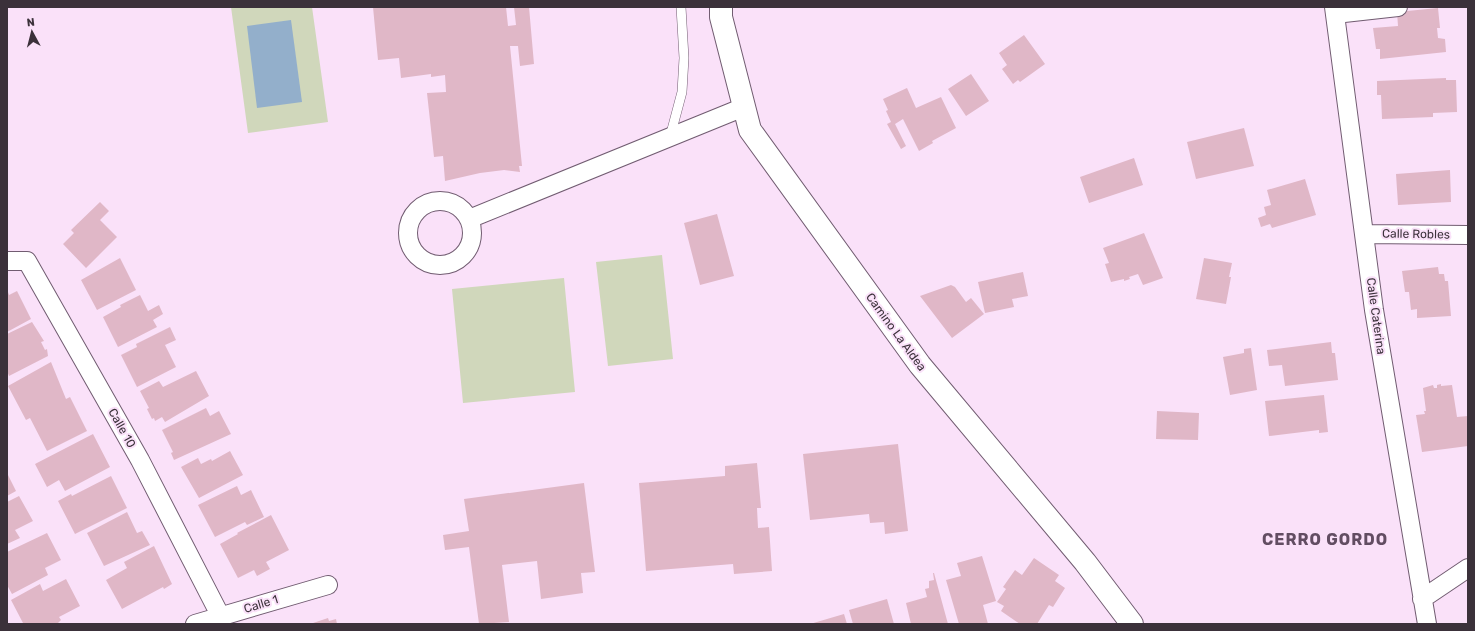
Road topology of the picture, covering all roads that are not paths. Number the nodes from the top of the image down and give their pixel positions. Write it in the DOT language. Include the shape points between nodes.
graph roads {
  1 [pos="681,7"];
  2 [pos="722,7"];
  3 [pos="1398,7"];
  4 [pos="1334,10"];
  5 [pos="744,107"];
  6 [pos="670,137"];
  7 [pos="469,219"];
  8 [pos="1365,234"];
  9 [pos="1468,235"];
  10 [pos="7,261"];
  11 [pos="1468,568"];
  12 [pos="328,585"];
  13 [pos="1422,599"];
  14 [pos="221,616"];
  15 [pos="195,624"];
  16 [pos="1132,624"];
  17 [pos="1427,624"];
  1 -- 6 [label="lane" via="684,58 682,92"];
  2 -- 5 [label="street, Camino La Aldea" via="721,17"];
  3 -- 4 [label="street"];
  4 -- 8 [label="street, Calle Caterina"];
  5 -- 6 [label="street"];
  5 -- 16 [label="street, Camino La Aldea" via="750,130 920,365 1085,562"];
  6 -- 7 [label="street"];
  8 -- 9 [label="street, Calle Robles"];
  8 -- 13 [label="street, Calle Caterina" via="1374,310"];
  10 -- 14 [label="street, Calle 10" via="27,261 140,460"];
  11 -- 13 [label="street"];
  12 -- 14 [label="street, Calle 1"];
  13 -- 17 [label="street, Calle Caterina"];
  14 -- 15 [label="street, Calle 1"];
}
